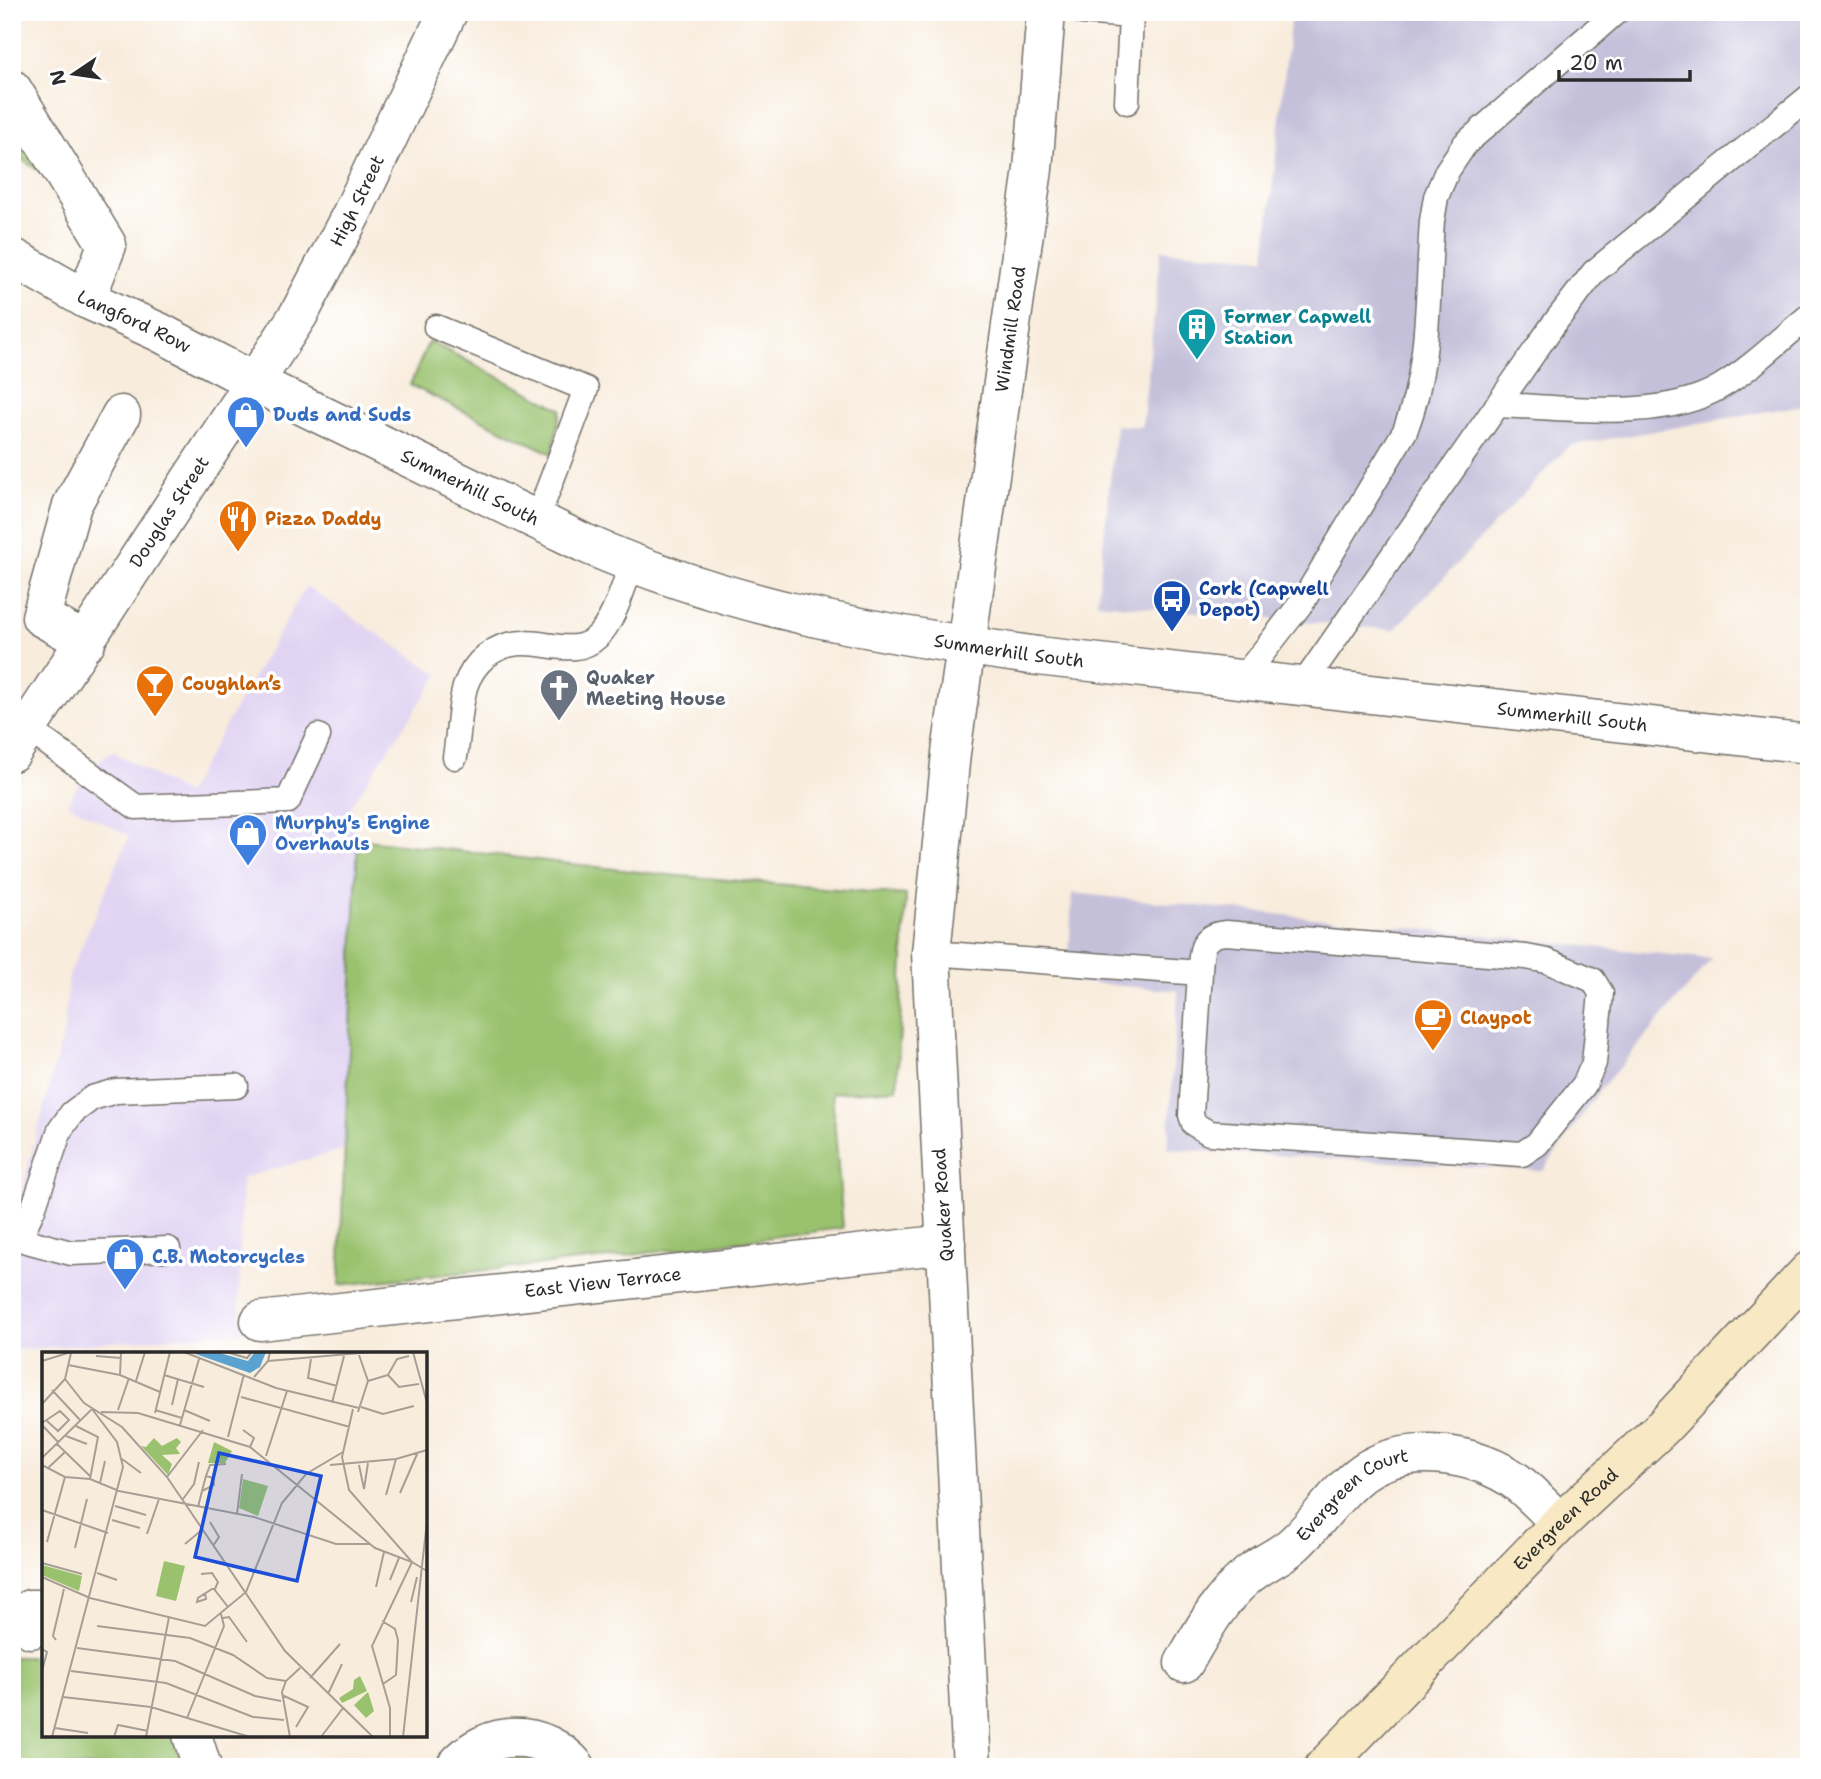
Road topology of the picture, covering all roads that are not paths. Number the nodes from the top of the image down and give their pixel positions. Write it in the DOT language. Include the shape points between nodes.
graph roads {
  1 [pos="448,12"];
  2 [pos="1046,12"];
  3 [pos="1082,12"];
  4 [pos="1616,12"];
  5 [pos="12,89"];
  6 [pos="1809,97"];
  7 [pos="1127,102"];
  8 [pos="12,257"];
  9 [pos="86,299"];
  10 [pos="1809,316"];
  11 [pos="436,327"];
  12 [pos="256,383"];
  13 [pos="1497,405"];
  14 [pos="121,415"];
  15 [pos="537,519"];
  16 [pos="632,564"];
  17 [pos="86,642"];
  18 [pos="967,646"];
  19 [pos="1242,679"];
  20 [pos="1303,687"];
  21 [pos="318,736"];
  22 [pos="20,741"];
  23 [pos="1809,744"];
  24 [pos="455,757"];
  25 [pos="931,953"];
  26 [pos="1200,973"];
  27 [pos="236,1086"];
  28 [pos="16,1238"];
  29 [pos="946,1244"];
  30 [pos="168,1249"];
  31 [pos="1809,1271"];
  32 [pos="260,1321"];
  33 [pos="1560,1523"];
  34 [pos="1184,1663"];
  35 [pos="193,1737"];
  36 [pos="1333,1764"];
  37 [pos="202,1767"];
  38 [pos="455,1767"];
  39 [pos="576,1767"];
  40 [pos="972,1767"];
  1 -- 12 [label="street, High Street" via="351,215"];
  2 -- 18 [label="street, Windmill Road" via="1032,169"];
  3 -- 7 [label="lane" via="1131,16"];
  4 -- 19 [label="lane" via="1492,118 1465,144 1447,171 1432,221 1422,372 1405,431 1303,601"];
  5 -- 9 [label="street" via="107,246"];
  6 -- 13 [label="lane" via="1594,271"];
  8 -- 9 [label="street, Langford Row"];
  9 -- 12 [label="street, Langford Row"];
  10 -- 13 [label="lane" via="1721,387 1695,398 1634,408"];
  11 -- 15 [label="lane" via="586,390"];
  12 -- 15 [label="street, Summerhill South"];
  12 -- 17 [label="street, Douglas Street"];
  13 -- 20 [label="lane"];
  14 -- 17 [label="street" via="72,505 41,617"];
  15 -- 16 [label="street, Summerhill South"];
  16 -- 18 [label="street, Summerhill South" via="742,602"];
  16 -- 24 [label="lane" via="596,639 575,647 507,643 477,664 465,686"];
  17 -- 22 [label="street, Douglas Street"];
  18 -- 19 [label="street, Summerhill South"];
  18 -- 25 [label="street, Quaker Road"];
  19 -- 20 [label="street, Summerhill South"];
  20 -- 23 [label="street, Summerhill South"];
  21 -- 22 [label="lane" via="288,801 136,807"];
  25 -- 26 [label="lane"];
  25 -- 29 [label="street, Quaker Road"];
  26 -- 26 [label="lane" via="1191,1115 1194,1124 1209,1133 1522,1154 1537,1144 1584,1085 1594,1063 1601,993 1593,980 1547,961 1226,933 1208,936 1202,944"];
  27 -- 28 [label="lane" via="116,1091 92,1098 72,1113 60,1130 33,1209"];
  28 -- 30 [label="lane" via="60,1251 91,1254"];
  29 -- 32 [label="street, East View Terrace"];
  29 -- 40 [label="street, Quaker Road"];
  31 -- 33 [label="main road, Evergreen Road" via="1663,1427"];
  33 -- 34 [label="street, Evergreen Court" via="1518,1482 1493,1467 1443,1455 1389,1460 1367,1469 1293,1545 1248,1574 1228,1594"];
  33 -- 36 [label="main road, Evergreen Road"];
  35 -- 37 [label="street"];
  38 -- 39 [label="street" via="464,1755 490,1742 520,1737 552,1746"];
}
